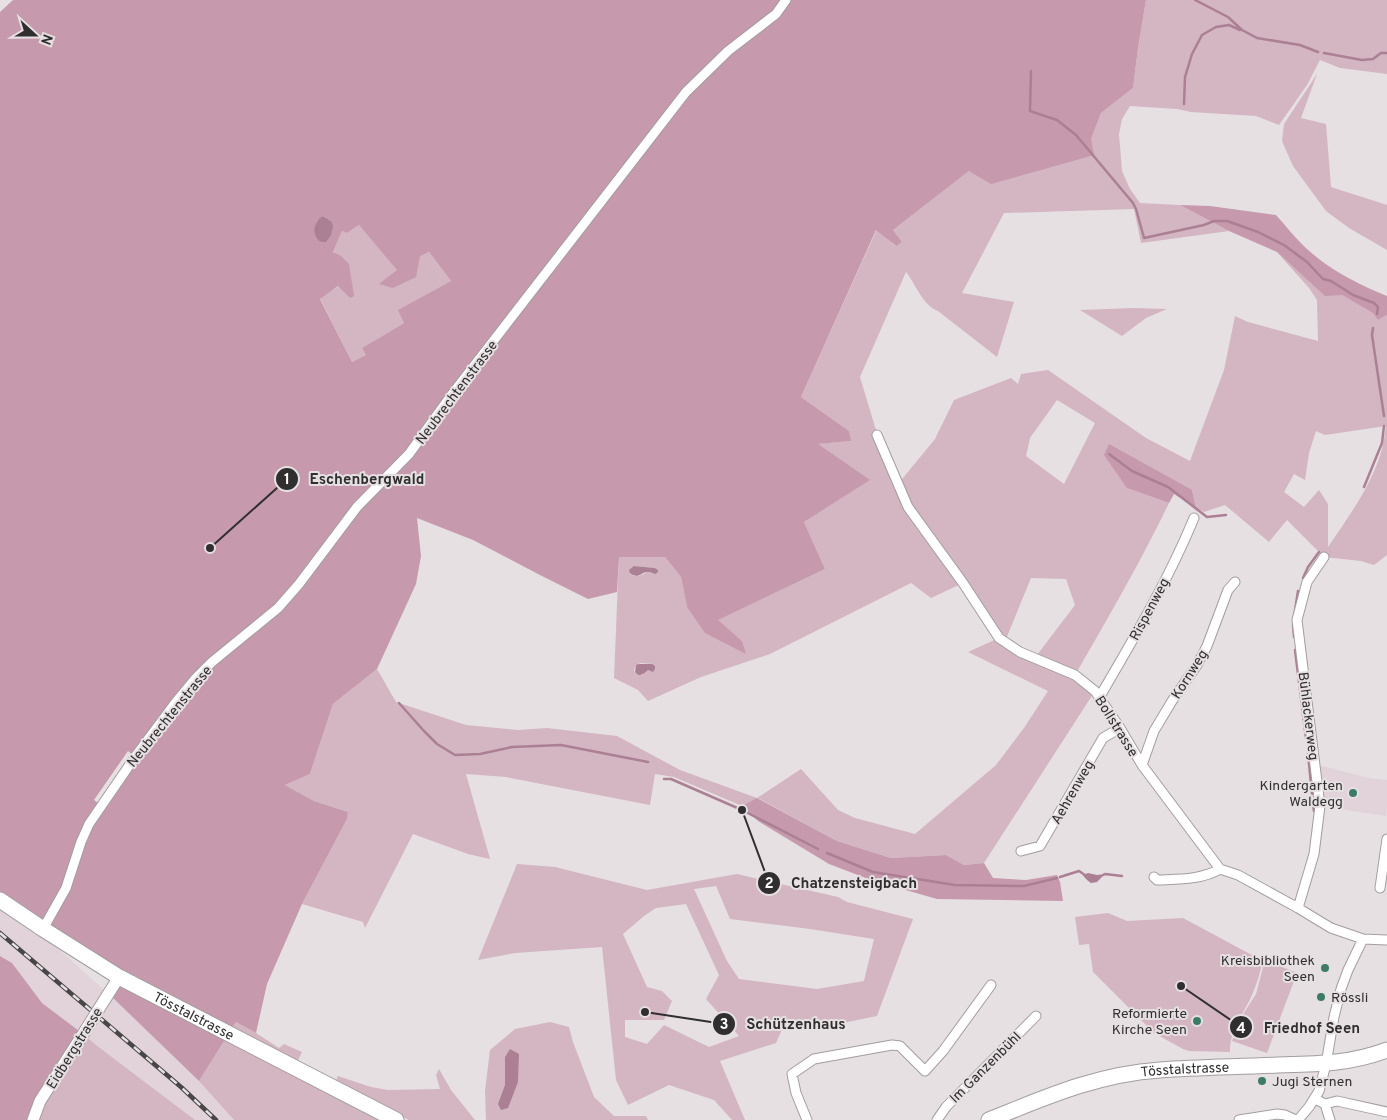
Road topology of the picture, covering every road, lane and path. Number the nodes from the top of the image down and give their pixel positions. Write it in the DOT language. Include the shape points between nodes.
graph roads {
  1 [pos="786,0"];
  2 [pos="878,435"];
  3 [pos="1194,518"];
  4 [pos="1324,557"];
  5 [pos="1235,582"];
  6 [pos="1099,698"];
  7 [pos="1120,728"];
  8 [pos="1142,765"];
  9 [pos="1387,839"];
  10 [pos="1021,851"];
  11 [pos="1220,869"];
  12 [pos="1154,877"];
  13 [pos="1380,888"];
  14 [pos="0,900"];
  15 [pos="1298,908"];
  16 [pos="43,929"];
  17 [pos="1362,939"];
  18 [pos="1387,940"];
  19 [pos="120,977"];
  20 [pos="991,985"];
  21 [pos="1036,1016"];
  22 [pos="1387,1050"];
  23 [pos="1326,1064"];
  24 [pos="1315,1099"];
  25 [pos="1325,1104"];
  26 [pos="1387,1112"];
  27 [pos="33,1120"];
  28 [pos="396,1120"];
  29 [pos="806,1120"];
  30 [pos="937,1120"];
  31 [pos="989,1120"];
  32 [pos="1239,1120"];
  33 [pos="1297,1120"];
  34 [pos="1330,1120"];
  1 -- 16 [label="street, Neubrechtenstrasse" via="776,14 720,59 686,92 414,448 356,507 285,600 216,658 176,702 90,824 66,888"];
  2 -- 6 [label="street, Bollstrasse" via="906,503 1000,638 1020,652 1075,675"];
  3 -- 6 [label="street, Rispenweg" via="1142,625"];
  4 -- 15 [label="street, Bühlackerweg" via="1307,582 1297,620 1320,806 1314,854"];
  5 -- 8 [label="street, Kornweg" via="1228,590 1197,665 1154,731"];
  6 -- 7 [label="street, Bollstrasse"];
  7 -- 8 [label="street, Bollstrasse"];
  7 -- 10 [label="street, Aehrenweg" via="1103,738 1040,846"];
  8 -- 11 [label="street, Bollstrasse"];
  9 -- 13 [label="street"];
  11 -- 12 [label="street" via="1204,877 1157,880"];
  11 -- 15 [label="street"];
  14 -- 16 [label="main road, Tösstalstrasse"];
  15 -- 17 [label="street" via="1331,928"];
  16 -- 19 [label="main road, Tösstalstrasse"];
  17 -- 18 [label="street"];
  17 -- 23 [label="street" via="1345,976"];
  19 -- 27 [label="street, Eidbergstrasse, bridge" via="40,1101"];
  19 -- 28 [label="main road, Tösstalstrasse"];
  20 -- 29 [label="street" via="925,1071 900,1046 892,1045 814,1059 792,1074"];
  21 -- 30 [label="street, Im Ganzenbühl" via="946,1106"];
  22 -- 23 [label="main road, Tösstalstrasse" via="1357,1060"];
  23 -- 24 [label="street"];
  23 -- 31 [label="main road, Tösstalstrasse" via="1129,1073 1089,1081"];
  24 -- 25 [label="street"];
  24 -- 33 [label="street"];
  25 -- 26 [label="street" via="1337,1101"];
  25 -- 34 [label="street"];
  32 -- 33 [label="street" via="1277,1114"];
}
